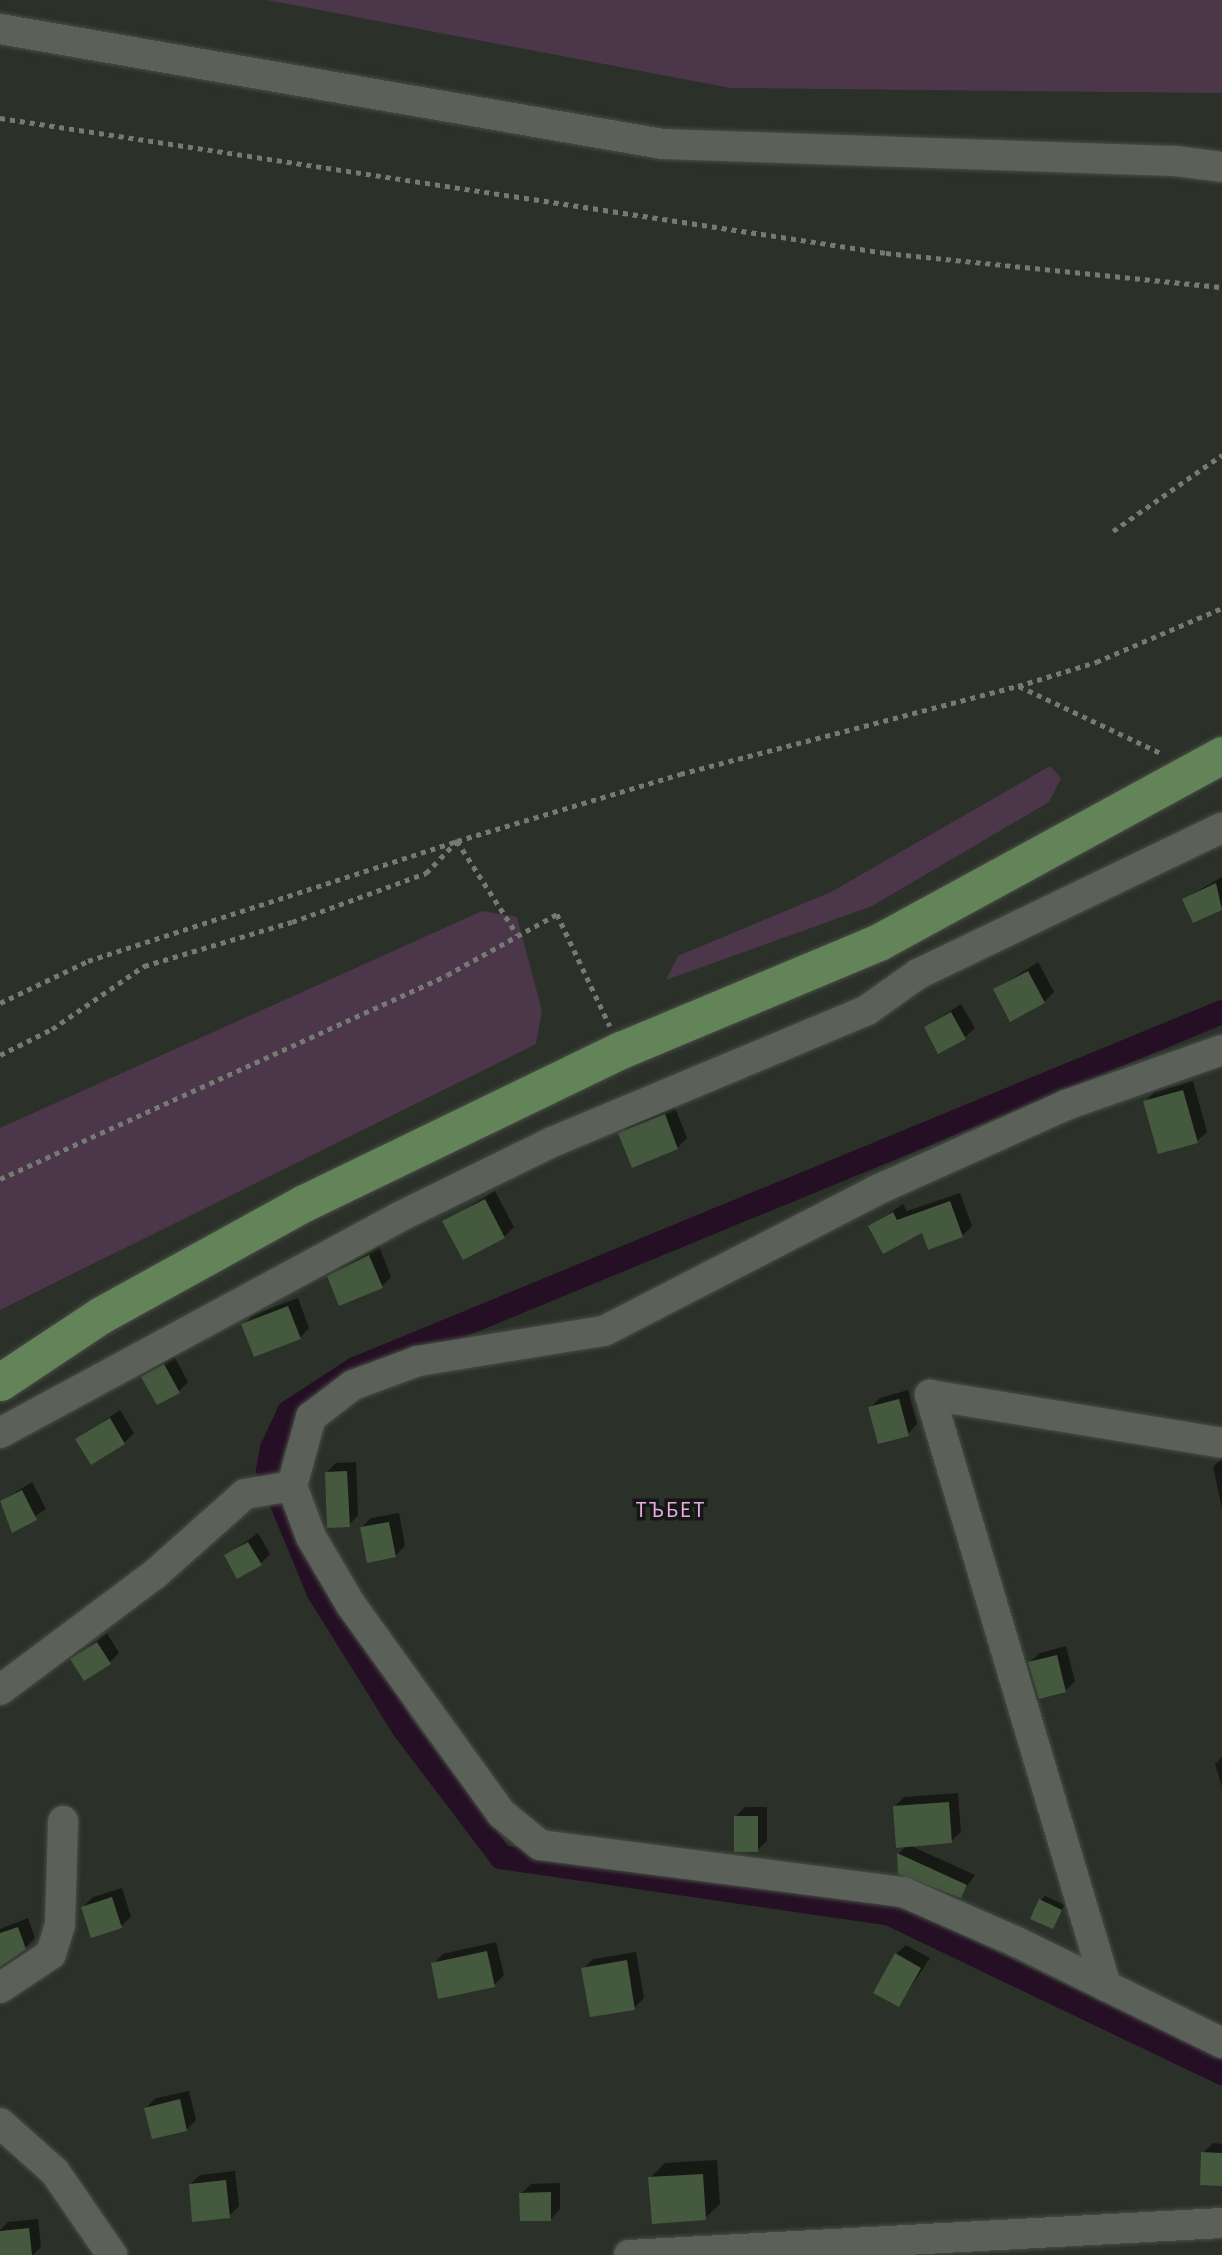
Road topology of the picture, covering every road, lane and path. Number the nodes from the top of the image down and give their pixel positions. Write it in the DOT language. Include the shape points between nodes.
graph roads {
  1 [pos="0,29"];
  2 [pos="0,118"];
  3 [pos="1222,167"];
  4 [pos="1222,287"];
  5 [pos="1222,455"];
  6 [pos="1113,531"];
  7 [pos="1222,608"];
  8 [pos="1018,686"];
  9 [pos="1209,762"];
  10 [pos="1222,828"];
  11 [pos="457,841"];
  12 [pos="517,934"];
  13 [pos="0,1003"];
  14 [pos="621,1050"];
  15 [pos="1222,1050"];
  16 [pos="0,1055"];
  17 [pos="0,1179"];
  18 [pos="0,1382"];
  19 [pos="0,1433"];
  20 [pos="1222,1443"];
  21 [pos="292,1486"];
  22 [pos="0,1690"];
  23 [pos="63,1821"];
  24 [pos="1106,1986"];
  25 [pos="0,1988"];
  26 [pos="1222,2043"];
  27 [pos="0,2123"];
  28 [pos="1222,2223"];
  29 [pos="112,2255"];
  30 [pos="629,2255"];
  1 -- 3 [label="street" via="662,144 1175,161"];
  2 -- 4 [label="path" via="886,253"];
  5 -- 6 [label="path"];
  7 -- 8 [label="path" via="1096,662"];
  8 -- 9 [label="path"];
  8 -- 11 [label="path" via="680,774"];
  9 -- 14 [label="main road" via="879,942"];
  10 -- 19 [label="street" via="918,974 867,1010 552,1142 397,1218"];
  11 -- 12 [label="path"];
  11 -- 13 [label="path" via="88,961"];
  11 -- 16 [label="path" via="426,873 144,966 52,1029"];
  12 -- 14 [label="path" via="557,914"];
  12 -- 17 [label="path" via="447,975"];
  14 -- 18 [label="main road" via="304,1203 102,1315"];
  15 -- 21 [label="street" via="1066,1105 877,1190 604,1331 418,1361 353,1385 311,1417"];
  20 -- 24 [label="street" via="930,1395"];
  21 -- 22 [label="street" via="246,1494 155,1574"];
  21 -- 24 [label="street" via="311,1537 351,1605 502,1814 540,1845 903,1892"];
  23 -- 25 [label="street" via="60,1926 51,1954"];
  24 -- 26 [label="street"];
  27 -- 29 [label="street" via="55,2172"];
  28 -- 30 [label="street"];
}
